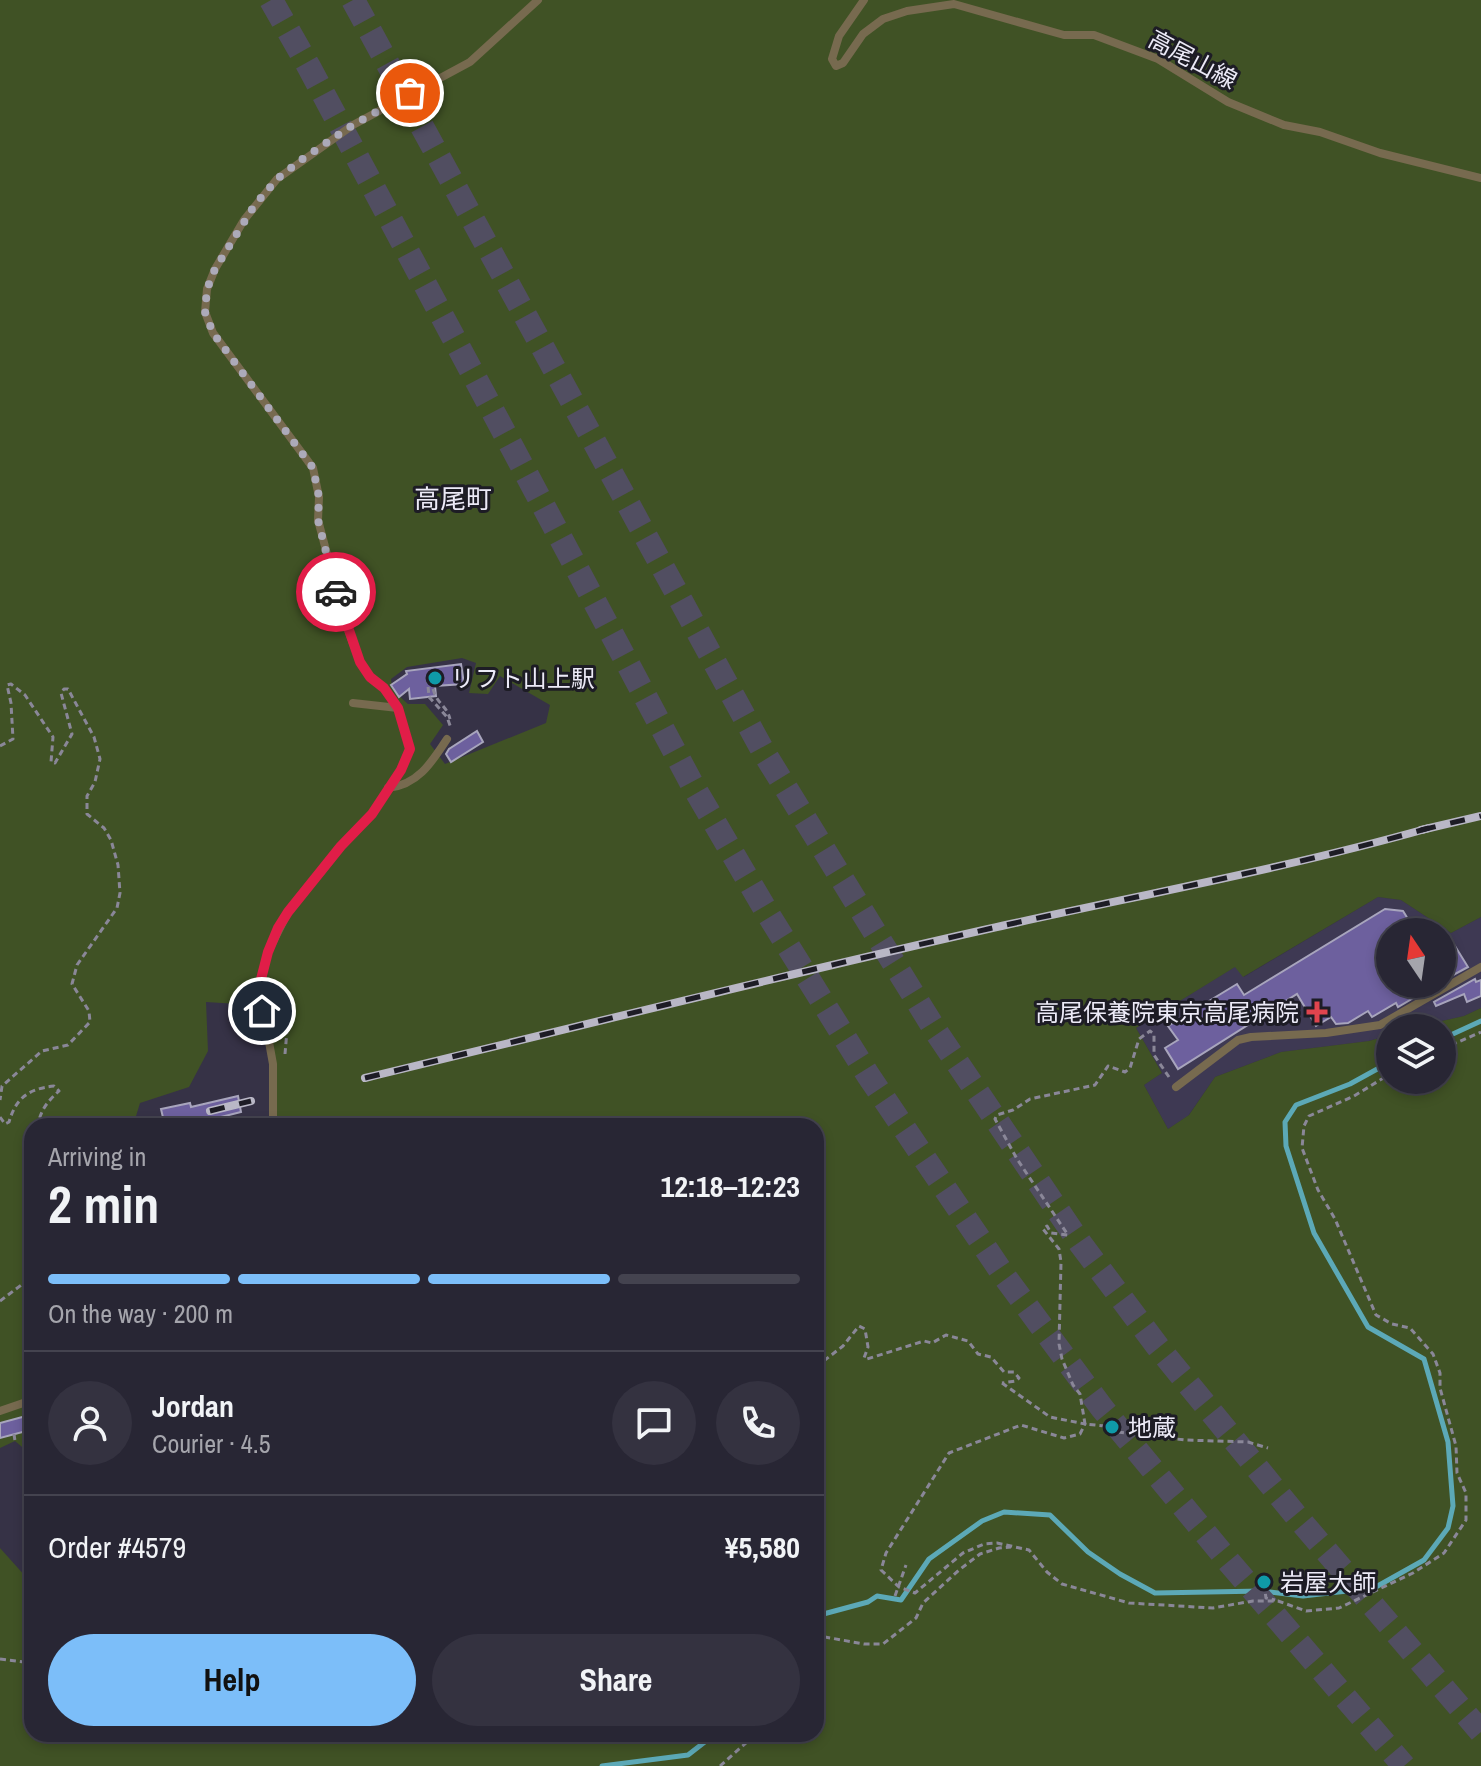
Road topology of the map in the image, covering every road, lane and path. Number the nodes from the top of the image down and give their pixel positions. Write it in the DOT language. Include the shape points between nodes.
graph roads {
  1 [pos="538,0"];
  2 [pos="864,0"];
  3 [pos="1481,178"];
  4 [pos="434,673"];
  5 [pos="435,682"];
  6 [pos="353,703"];
  7 [pos="398,708"];
  8 [pos="448,715"];
  9 [pos="451,723"];
  10 [pos="447,739"];
  11 [pos="0,746"];
  12 [pos="388,788"];
  13 [pos="1481,967"];
  14 [pos="287,1030"];
  15 [pos="1481,1032"];
  16 [pos="1456,1043"];
  17 [pos="284,1063"];
  18 [pos="1376,1083"];
  19 [pos="1176,1087"];
  20 [pos="0,1100"];
  21 [pos="0,1117"];
  22 [pos="39,1118"];
  23 [pos="273,1118"];
  24 [pos="24,1282"];
  25 [pos="0,1301"];
  26 [pos="824,1361"];
  27 [pos="24,1403"];
  28 [pos="0,1411"];
  29 [pos="1085,1424"];
  30 [pos="14,1434"];
  31 [pos="15,1441"];
  32 [pos="1268,1448"];
  33 [pos="1015,1546"];
  34 [pos="906,1565"];
  35 [pos="1264,1584"];
  36 [pos="899,1587"];
  37 [pos="895,1596"];
  38 [pos="1278,1601"];
  39 [pos="824,1638"];
  40 [pos="0,1659"];
  41 [pos="24,1662"];
  42 [pos="747,1742"];
  43 [pos="720,1766"];
  1 -- 7 [label="lane" via="470,62 353,125 277,179 244,220 207,289 205,312 213,333 313,468 318,520 345,622 360,662"];
  2 -- 3 [label="lane, 高尾山線" via="839,36 832,59 836,66 883,19 954,4 1064,35 1094,35 1158,59 1228,102 1284,125"];
  4 -- 8 [label="path" via="427,674 429,697"];
  5 -- 8 [label="path" via="433,696"];
  6 -- 7 [label="lane"];
  7 -- 12 [label="lane" via="410,749"];
  8 -- 9 [label="path"];
  10 -- 12 [label="lane" via="408,785"];
  11 -- 20 [label="path" via="13,739 7,690 11,684 25,695 53,737 55,763 72,734 61,693 68,689 100,759 87,796 87,814 111,840 120,893 117,908 77,965 72,984 90,1022 68,1045 42,1051 2,1086"];
  12 -- 23 [label="lane" via="288,912 268,952 259,987 273,1064"];
  13 -- 19 [label="lane" via="1380,1025 1238,1040"];
  14 -- 17 [label="path"];
  15 -- 16 [label="path"];
  18 -- 38 [label="path" via="1309,1116 1302,1148 1376,1315 1410,1328 1433,1354 1456,1446 1457,1473 1466,1493 1466,1520 1444,1553 1374,1593 1339,1608 1306,1611"];
  19 -- 29 [label="path" via="1154,1055 1150,1031 1139,1039 1125,1072 1108,1066 1095,1085 1030,1099 995,1119 1068,1235 1043,1229 1059,1249 1059,1344 1080,1394"];
  21 -- 22 [label="path" via="9,1122 24,1094 54,1086 59,1091"];
  24 -- 25 [label="path"];
  26 -- 29 [label="path" via="859,1326 865,1329 867,1359 946,1335 968,1341 1004,1372 1014,1372 1019,1378 1002,1383 1005,1387 1050,1417"];
  27 -- 28 [label="lane"];
  29 -- 32 [label="path"];
  29 -- 36 [label="path" via="1080,1434 1064,1438 1021,1425 949,1453 886,1553 881,1570"];
  30 -- 31 [label="path"];
  33 -- 36 [label="path" via="984,1544 963,1553 915,1593"];
  33 -- 38 [label="path" via="1029,1550 1062,1584 1129,1603 1213,1608"];
  33 -- 39 [label="path" via="972,1560 883,1644"];
  34 -- 36 [label="path"];
  35 -- 38 [label="path" via="1266,1598"];
  36 -- 37 [label="path"];
  40 -- 41 [label="path"];
  42 -- 43 [label="path"];
}
